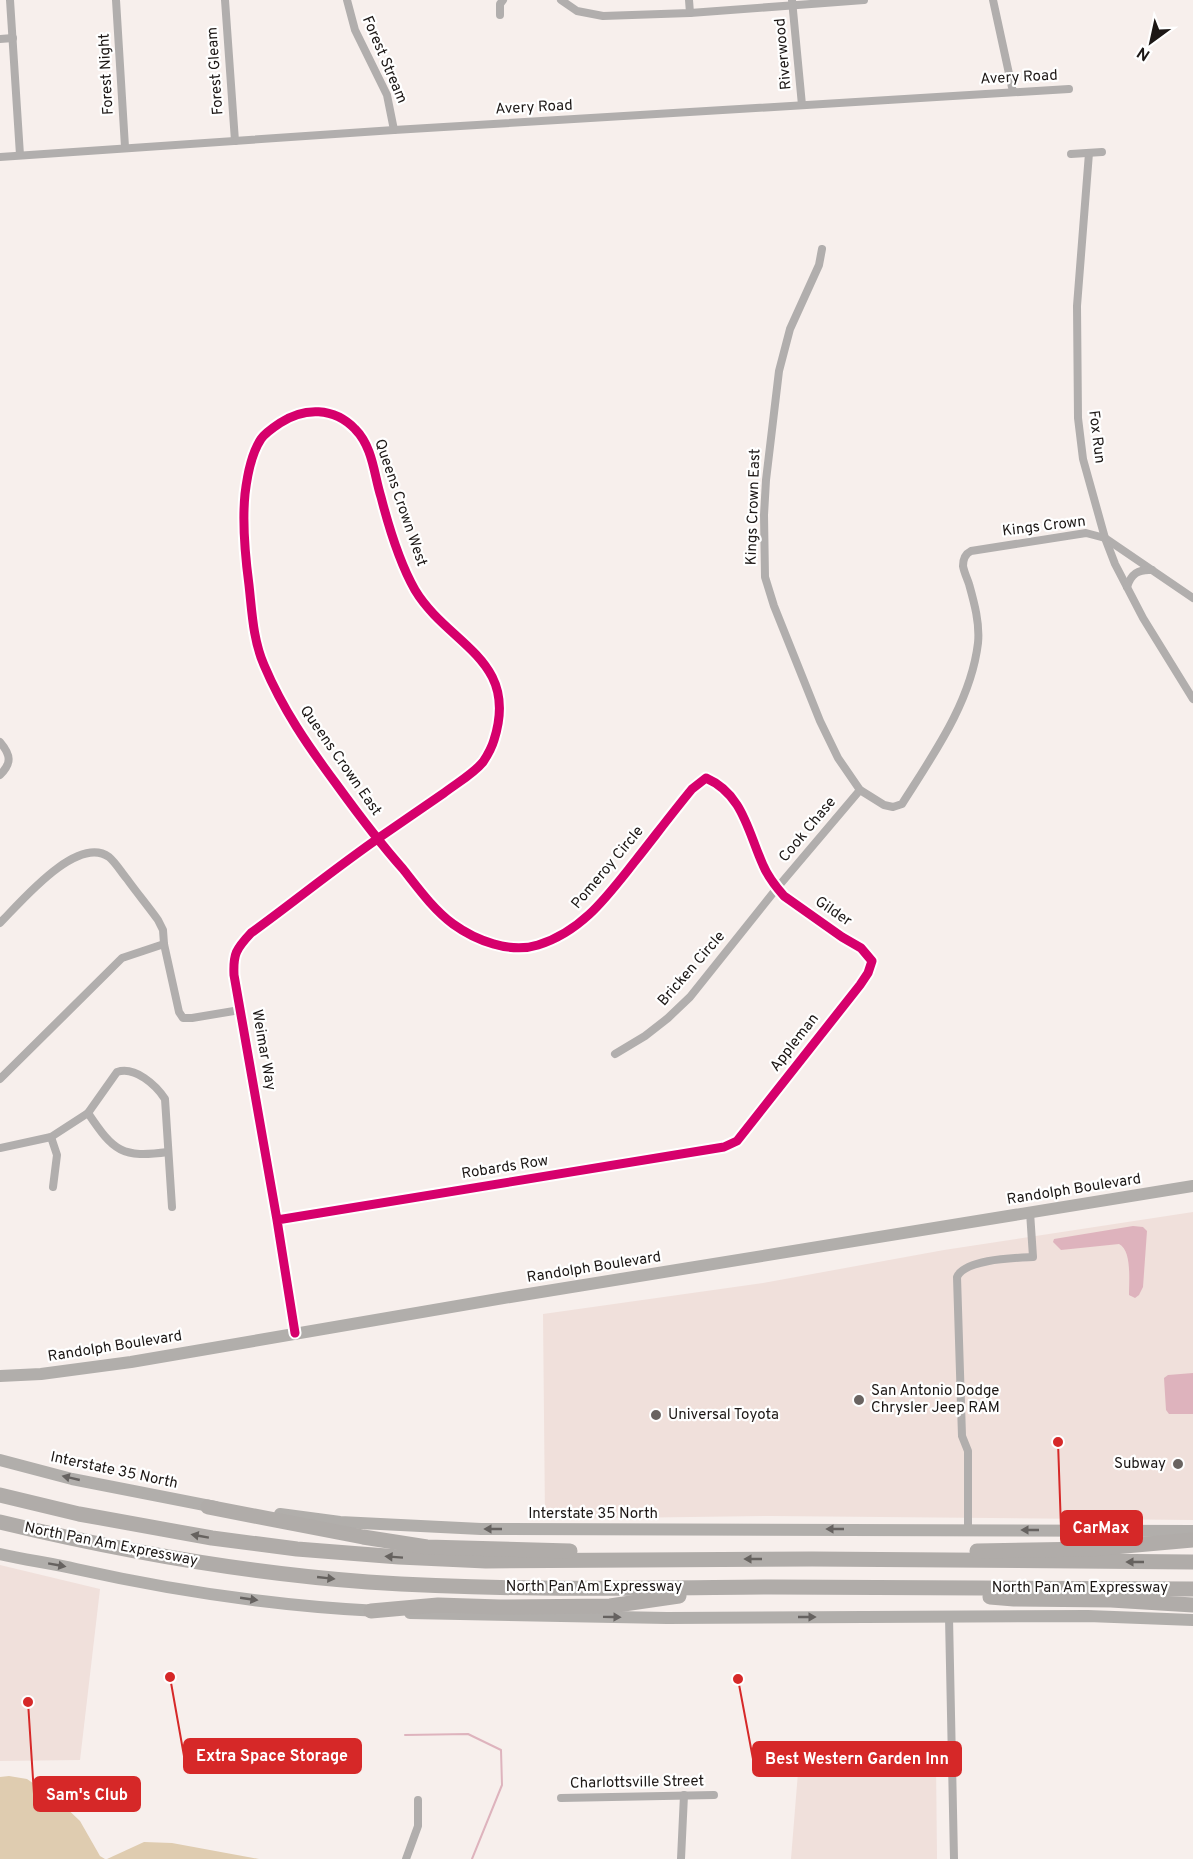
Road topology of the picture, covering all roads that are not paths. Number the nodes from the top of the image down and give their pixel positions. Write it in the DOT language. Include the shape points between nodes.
graph roads {
  1 [pos="10,0"];
  2 [pos="116,0"];
  3 [pos="225,0"];
  4 [pos="347,0"];
  5 [pos="503,0"];
  6 [pos="561,0"];
  7 [pos="688,0"];
  8 [pos="864,0"];
  9 [pos="993,0"];
  10 [pos="792,3"];
  11 [pos="690,13"];
  12 [pos="500,15"];
  13 [pos="13,38"];
  14 [pos="0,39"];
  15 [pos="1069,89"];
  16 [pos="1013,92"];
  17 [pos="802,105"];
  18 [pos="394,130"];
  19 [pos="235,141"];
  20 [pos="125,147"];
  21 [pos="1102,152"];
  22 [pos="1089,153"];
  23 [pos="1071,154"];
  24 [pos="20,156"];
  25 [pos="0,157"];
  26 [pos="822,249"];
  27 [pos="275,427"];
  28 [pos="1105,538"];
  29 [pos="1152,570"];
  30 [pos="1127,587"];
  31 [pos="1193,598"];
  32 [pos="1193,699"];
  33 [pos="0,742"];
  34 [pos="0,776"];
  35 [pos="706,778"];
  36 [pos="860,790"];
  37 [pos="377,839"];
  38 [pos="777,888"];
  39 [pos="0,923"];
  40 [pos="164,944"];
  41 [pos="872,961"];
  42 [pos="240,1010"];
  43 [pos="615,1054"];
  44 [pos="0,1079"];
  45 [pos="88,1113"];
  46 [pos="51,1137"];
  47 [pos="737,1141"];
  48 [pos="0,1148"];
  49 [pos="168,1152"];
  50 [pos="1193,1186"];
  51 [pos="52,1187"];
  52 [pos="172,1207"];
  53 [pos="1030,1212"];
  54 [pos="277,1220"];
  55 [pos="295,1333"];
  56 [pos="0,1376"];
  57 [pos="0,1460"];
  58 [pos="0,1496"];
  59 [pos="208,1507"];
  60 [pos="0,1522"];
  61 [pos="968,1530"];
  62 [pos="1193,1530"];
  63 [pos="1193,1540"];
  64 [pos="0,1554"];
  65 [pos="684,1559"];
  66 [pos="812,1559"];
  67 [pos="1193,1563"];
  68 [pos="739,1587"];
  69 [pos="871,1587"];
  70 [pos="1193,1589"];
  71 [pos="1193,1605"];
  72 [pos="371,1611"];
  73 [pos="949,1617"];
  74 [pos="1193,1620"];
  75 [pos="684,1795"];
  76 [pos="714,1795"];
  77 [pos="561,1798"];
  78 [pos="418,1800"];
  79 [pos="406,1859"];
  80 [pos="681,1859"];
  81 [pos="954,1859"];
  1 -- 13 [label="street"];
  2 -- 20 [label="street, Forest Night"];
  3 -- 19 [label="street, Forest Gleam"];
  4 -- 18 [label="street, Forest Stream" via="355,30 387,95"];
  5 -- 12 [label="street"];
  6 -- 11 [label="street" via="590,15"];
  7 -- 11 [label="street"];
  8 -- 10 [label="street"];
  9 -- 16 [label="street"];
  10 -- 11 [label="street"];
  10 -- 17 [label="street, Riverwood"];
  13 -- 14 [label="street"];
  13 -- 24 [label="street"];
  15 -- 16 [label="street, Avery Road"];
  16 -- 17 [label="street, Avery Road"];
  17 -- 18 [label="street, Avery Road"];
  18 -- 19 [label="street, Avery Road"];
  19 -- 20 [label="street, Avery Road"];
  20 -- 24 [label="street, Avery Road"];
  21 -- 22 [label="street"];
  22 -- 23 [label="street"];
  22 -- 28 [label="street, Fox Run" via="1077,306 1078,418 1083,459"];
  24 -- 25 [label="street, Avery Road"];
  26 -- 36 [label="street, Kings Crown East" via="819,265 790,329 779,371 766,480 765,577 820,721"];
  27 -- 37 [label="street, Queens Crown East" via="262,438 254,454 245,494 246,564 259,653 303,739"];
  27 -- 37 [label="street, Queens Crown West" via="297,415 323,411 355,428 370,453 393,536 414,589 442,623 479,656 496,684 496,729 483,761"];
  28 -- 29 [label="street, Kings Crown"];
  28 -- 30 [label="street, Fox Run"];
  28 -- 36 [label="street, Kings Crown" via="1086,533 977,549 966,554 963,566 978,639 969,682 956,711 902,804 884,805"];
  29 -- 30 [label="street" via="1138,571"];
  29 -- 31 [label="street, Kings Crown"];
  30 -- 32 [label="street, Fox Run"];
  33 -- 34 [label="street" via="10,756"];
  35 -- 37 [label="street, Pomeroy Circle" via="692,789 598,908 572,929 538,945 504,946 457,927 429,901"];
  35 -- 38 [label="street, Gilder" via="731,796"];
  36 -- 38 [label="street, Cook Chase"];
  37 -- 42 [label="street, Weimar Way" via="238,946 233,963"];
  38 -- 41 [label="street, Gilder" via="861,948"];
  38 -- 43 [label="street, Bricken Circle" via="690,997 645,1036"];
  39 -- 40 [label="street" via="59,867 75,857 97,852 108,856 158,920"];
  40 -- 42 [label="street" via="183,1018"];
  40 -- 44 [label="street" via="122,958"];
  41 -- 47 [label="street, Appleman" via="865,978"];
  42 -- 54 [label="street, Weimar Way"];
  45 -- 46 [label="street"];
  45 -- 49 [label="street" via="100,1132 128,1153"];
  45 -- 49 [label="street" via="117,1072 124,1070 146,1079 165,1099"];
  46 -- 48 [label="street"];
  46 -- 51 [label="street" via="57,1155"];
  47 -- 54 [label="street, Robards Row" via="714,1149"];
  49 -- 52 [label="street"];
  50 -- 53 [label="main road, Randolph Boulevard"];
  53 -- 55 [label="main road, Randolph Boulevard"];
  53 -- 61 [label="street" via="1033,1257 968,1266 957,1277 962,1436 968,1451"];
  54 -- 55 [label="street, Weimar Way"];
  55 -- 56 [label="main road, Randolph Boulevard" via="131,1362"];
  59 -- 57 [label="main road, Interstate 35 North, one-way"];
  65 -- 58 [label="highway, North Pan Am Expressway, one-way" via="486,1561 297,1549 201,1536"];
  61 -- 59 [label="main road, Interstate 35 North, one-way" via="481,1529 340,1522"];
  59 -- 65 [label="highway" via="428,1547"];
  60 -- 68 [label="highway, North Pan Am Expressway, one-way" via="157,1556 364,1582 515,1588"];
  62 -- 61 [label="main road, Interstate 35 North, one-way"];
  63 -- 66 [label="highway" via="1067,1550 937,1551"];
  64 -- 72 [label="main road, one-way" via="176,1589"];
  66 -- 65 [label="highway, North Pan Am Expressway, one-way"];
  67 -- 66 [label="highway, North Pan Am Expressway, one-way"];
  68 -- 69 [label="highway, North Pan Am Expressway"];
  68 -- 72 [label="highway" via="610,1606 438,1605"];
  69 -- 70 [label="highway, North Pan Am Expressway"];
  69 -- 71 [label="highway" via="1014,1599"];
  72 -- 73 [label="main road, one-way" via="667,1618"];
  73 -- 74 [label="main road"];
  73 -- 81 [label="street"];
  75 -- 76 [label="street, Charlottsville Street"];
  75 -- 77 [label="street, Charlottsville Street"];
  75 -- 80 [label="street"];
  78 -- 79 [label="street" via="418,1826"];
}
